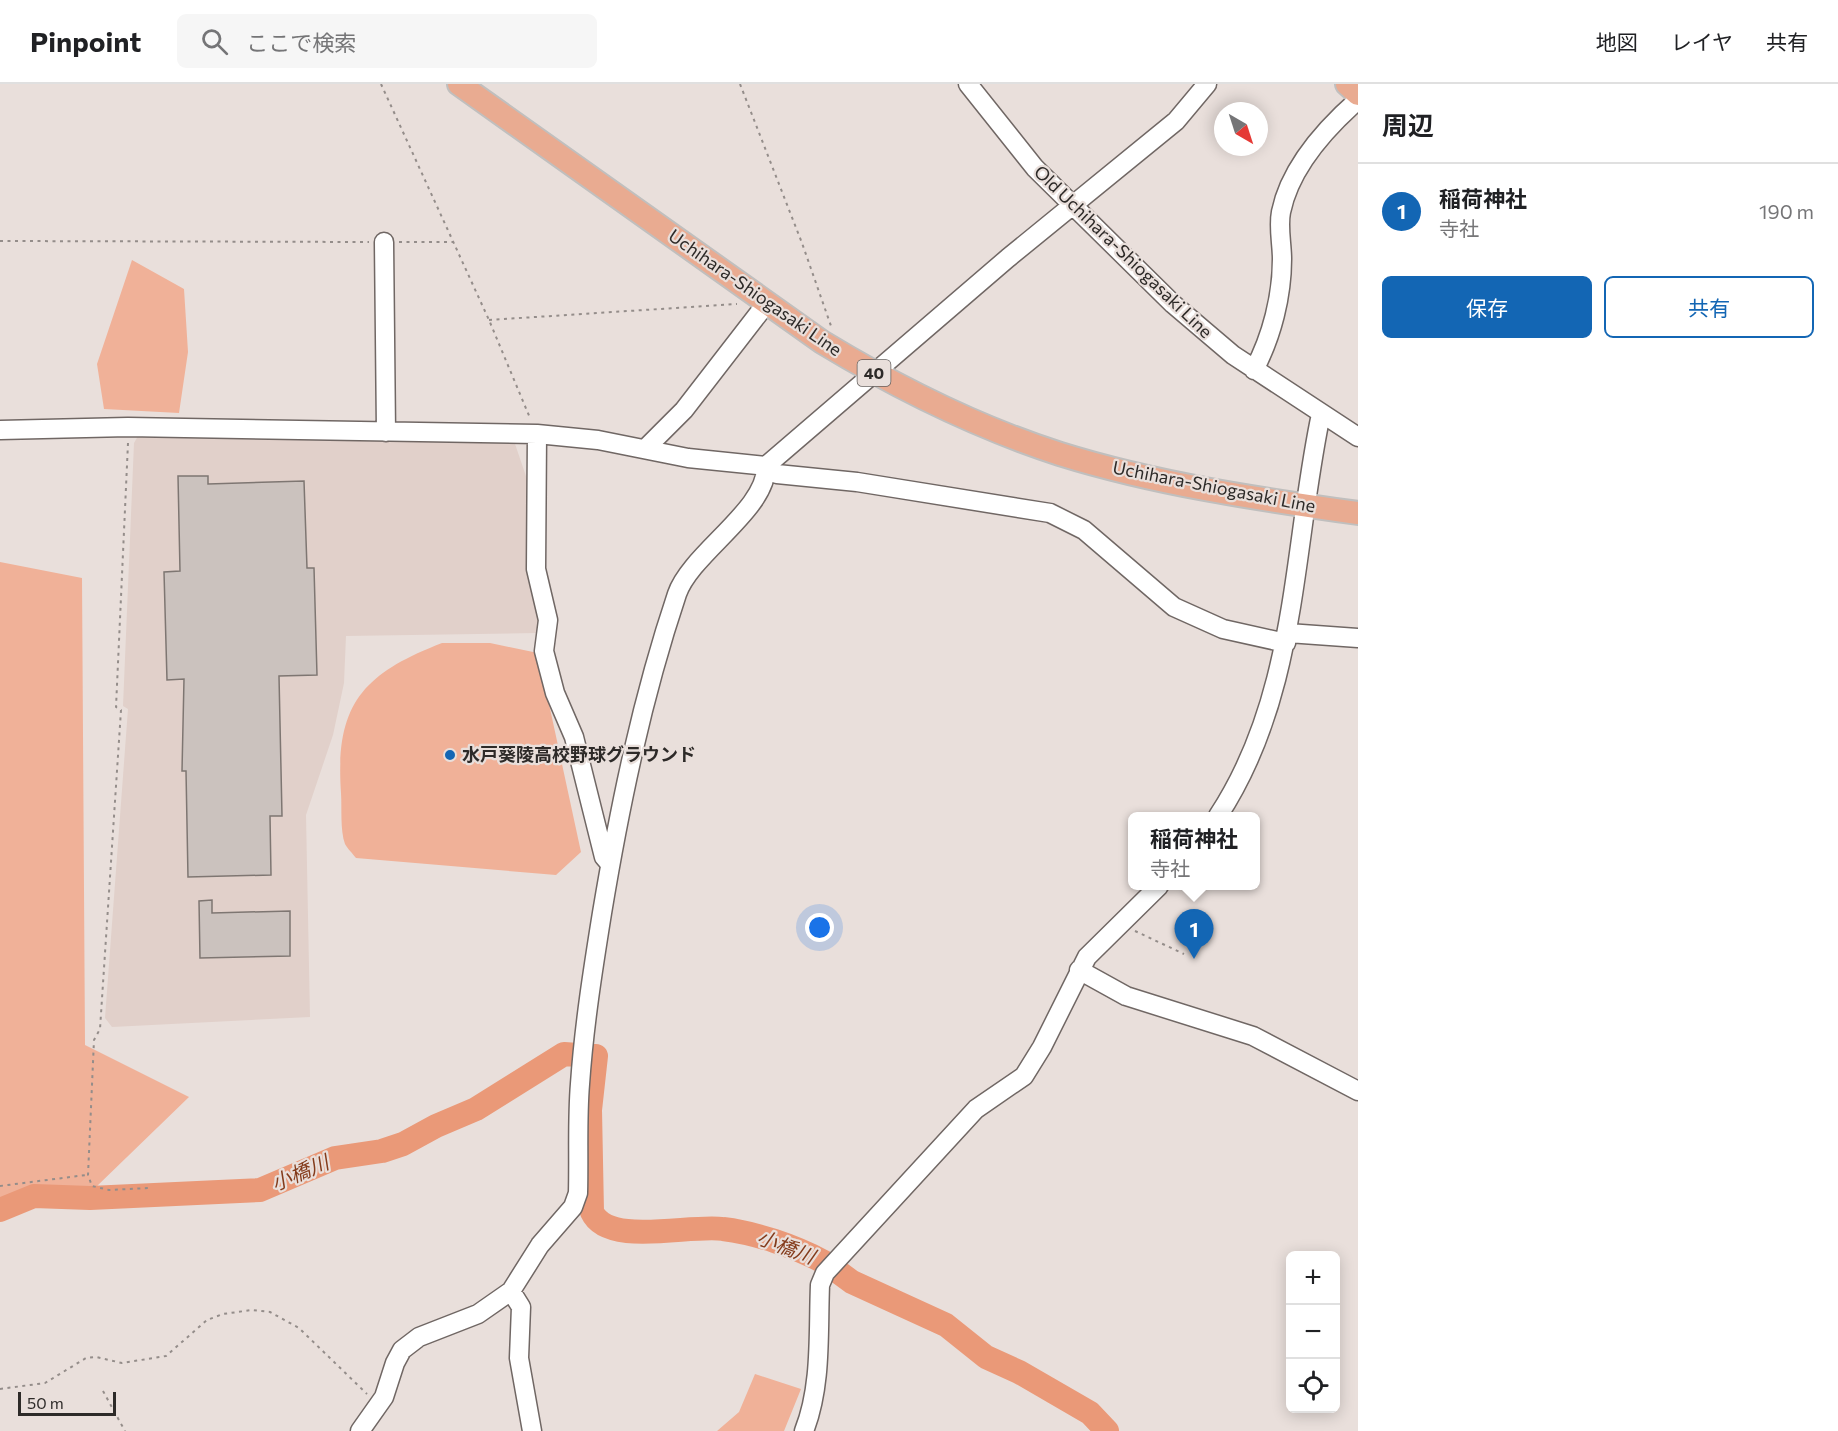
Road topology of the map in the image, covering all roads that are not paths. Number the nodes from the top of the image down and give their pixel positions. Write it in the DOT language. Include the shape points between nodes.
graph roads {
  1 [pos="459,84"];
  2 [pos="968,84"];
  3 [pos="1207,84"];
  4 [pos="1347,84"];
  5 [pos="1358,94"];
  6 [pos="1358,100"];
  7 [pos="1070,206"];
  8 [pos="384,242"];
  9 [pos="758,298"];
  10 [pos="1254,370"];
  11 [pos="875,374"];
  12 [pos="1321,414"];
  13 [pos="0,430"];
  14 [pos="386,432"];
  15 [pos="537,435"];
  16 [pos="1357,437"];
  17 [pos="645,449"];
  18 [pos="766,466"];
  19 [pos="1307,504"];
  20 [pos="1358,513"];
  21 [pos="1287,638"];
  22 [pos="1358,638"];
  23 [pos="1220,812"];
  24 [pos="610,864"];
  25 [pos="1154,890"];
  26 [pos="1079,970"];
  27 [pos="1358,1091"];
  28 [pos="511,1291"];
  29 [pos="360,1431"];
  30 [pos="532,1431"];
  31 [pos="804,1431"];
  1 -- 9 [label="main road, Uchihara-Shiogasaki Line / 40"];
  2 -- 7 [label="street, Old Uchihara-Shiogasaki Line"];
  3 -- 7 [label="street" via="1176,122"];
  4 -- 5 [label="main road"];
  6 -- 10 [label="street" via="1316,146 1294,174 1288,189 1280,215 1281,290 1268,338"];
  7 -- 10 [label="street, Old Uchihara-Shiogasaki Line" via="1173,304"];
  7 -- 11 [label="street"];
  8 -- 14 [label="street"];
  9 -- 11 [label="main road, Uchihara-Shiogasaki Line / 40"];
  9 -- 17 [label="street" via="684,410"];
  10 -- 12 [label="street, Old Uchihara-Shiogasaki Line"];
  11 -- 18 [label="street"];
  11 -- 19 [label="main road, Uchihara-Shiogasaki Line / 40" via="972,421 1059,453 1159,480"];
  12 -- 16 [label="street, Old Uchihara-Shiogasaki Line"];
  12 -- 19 [label="street"];
  13 -- 14 [label="street" via="128,427"];
  14 -- 15 [label="street"];
  15 -- 17 [label="street"];
  15 -- 24 [label="street" via="536,569 548,620 544,651 555,693 574,737 604,857"];
  17 -- 18 [label="street"];
  18 -- 21 [label="street" via="777,474 857,482 1058,515 1084,530 1174,607 1223,629"];
  18 -- 24 [label="street" via="766,478 746,510 697,563 678,591 633,744"];
  19 -- 20 [label="main road, Uchihara-Shiogasaki Line / 40"];
  19 -- 21 [label="street"];
  21 -- 22 [label="street"];
  21 -- 23 [label="street" via="1254,753"];
  24 -- 28 [label="street" via="580,1086 578,1193 573,1207 540,1245"];
  25 -- 26 [label="street" via="1087,957"];
  26 -- 27 [label="street" via="1126,996 1253,1036"];
  26 -- 31 [label="street" via="1024,1076 976,1109 825,1273 820,1285 815,1388"];
  28 -- 29 [label="street" via="478,1314 409,1344 395,1363 379,1407"];
  28 -- 30 [label="street" via="521,1307 519,1351"];
}
